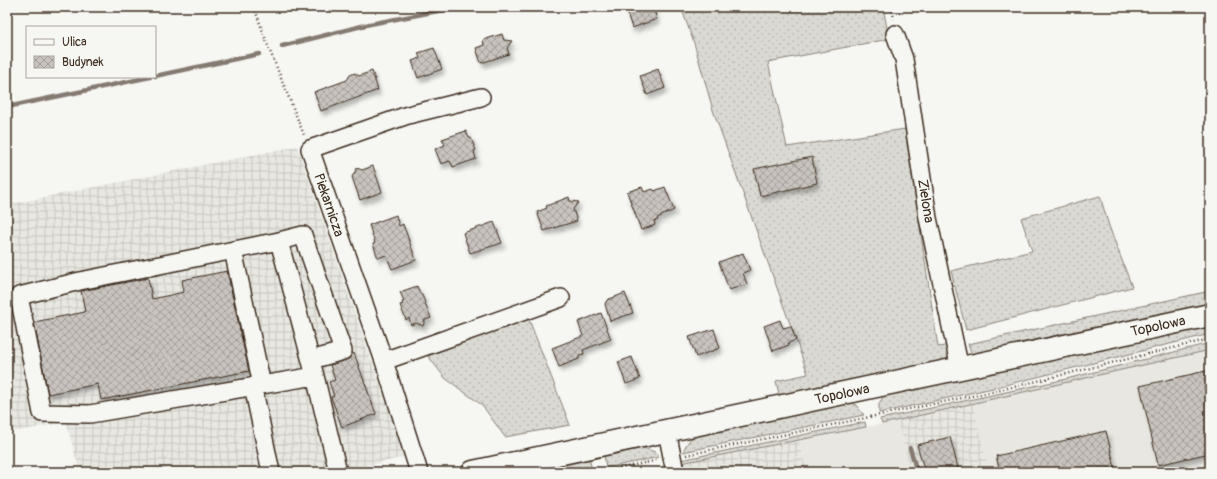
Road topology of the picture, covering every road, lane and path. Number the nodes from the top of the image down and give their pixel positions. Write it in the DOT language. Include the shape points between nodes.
graph roads {
  1 [pos="254,7"];
  2 [pos="895,34"];
  3 [pos="481,96"];
  4 [pos="310,149"];
  5 [pos="279,241"];
  6 [pos="233,250"];
  7 [pos="561,298"];
  8 [pos="1210,315"];
  9 [pos="1210,339"];
  10 [pos="384,361"];
  11 [pos="313,368"];
  12 [pos="960,369"];
  13 [pos="257,386"];
  14 [pos="667,431"];
  15 [pos="673,465"];
  16 [pos="271,472"];
  17 [pos="338,472"];
  18 [pos="419,472"];
  19 [pos="473,472"];
  20 [pos="604,472"];
  1 -- 4 [label="path"];
  2 -- 12 [label="street, Zielona" via="904,59 928,218"];
  3 -- 4 [label="street" via="408,116"];
  4 -- 10 [label="street, Piekarnicza"];
  5 -- 6 [label="street"];
  5 -- 11 [label="street"];
  5 -- 11 [label="street" via="303,235 343,350"];
  6 -- 13 [label="street"];
  6 -- 13 [label="street" via="19,296 42,413 90,414"];
  7 -- 10 [label="street"];
  8 -- 12 [label="main road, Topolowa"];
  9 -- 15 [label="path"];
  10 -- 18 [label="street, Piekarnicza"];
  11 -- 13 [label="street"];
  11 -- 17 [label="street"];
  12 -- 14 [label="main road, Topolowa"];
  13 -- 16 [label="street"];
  14 -- 15 [label="street"];
  14 -- 19 [label="main road, Topolowa"];
  15 -- 20 [label="path"];
}
